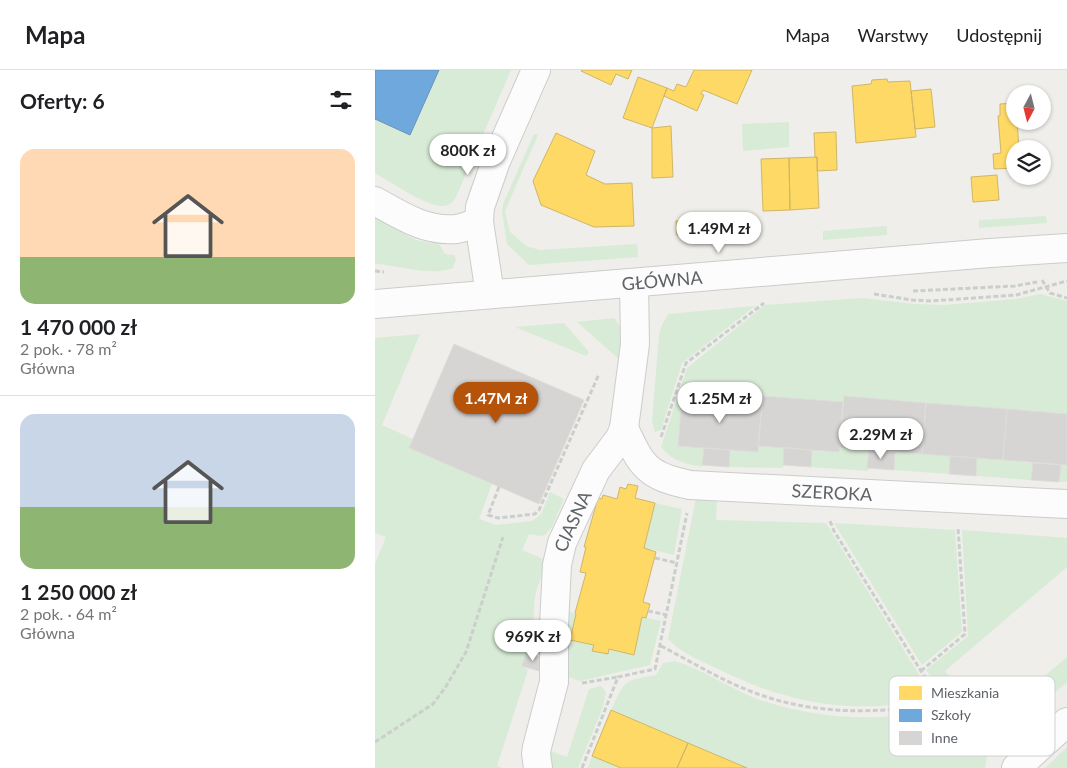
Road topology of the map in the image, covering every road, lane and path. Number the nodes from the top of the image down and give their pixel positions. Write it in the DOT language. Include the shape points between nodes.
graph roads {
  1 [pos="536,70"];
  2 [pos="375,201"];
  3 [pos="479,222"];
  4 [pos="1067,248"];
  5 [pos="1042,280"];
  6 [pos="634,283"];
  7 [pos="490,294"];
  8 [pos="1067,298"];
  9 [pos="765,302"];
  10 [pos="375,304"];
  11 [pos="599,374"];
  12 [pos="624,428"];
  13 [pos="660,439"];
  14 [pos="499,487"];
  15 [pos="829,492"];
  16 [pos="957,497"];
  17 [pos="1067,504"];
  18 [pos="688,512"];
  19 [pos="503,536"];
  20 [pos="655,558"];
  21 [pos="677,563"];
  22 [pos="648,611"];
  23 [pos="667,615"];
  24 [pos="661,646"];
  25 [pos="921,671"];
  26 [pos="924,676"];
  27 [pos="889,711"];
  28 [pos="1067,722"];
  29 [pos="1055,730"];
  30 [pos="375,742"];
  31 [pos="538,768"];
  32 [pos="582,768"];
  1 -- 3 [label="street" via="484,194"];
  2 -- 3 [label="street" via="424,226 458,229"];
  3 -- 7 [label="street"];
  4 -- 6 [label="street, GŁÓWNA"];
  5 -- 8 [label="path" via="1050,293"];
  6 -- 7 [label="street, GŁÓWNA"];
  6 -- 12 [label="street, CIASNA" via="635,344"];
  7 -- 10 [label="street, GŁÓWNA"];
  9 -- 13 [label="path" via="686,364"];
  11 -- 14 [label="path" via="539,510 535,514 498,518 488,515"];
  12 -- 15 [label="street, SZEROKA" via="643,465 665,478 690,485"];
  12 -- 31 [label="street, CIASNA" via="596,470 561,548 557,565 554,682 537,747"];
  15 -- 16 [label="street, SZEROKA"];
  15 -- 25 [label="path" via="830,523 834,532"];
  16 -- 17 [label="street, SZEROKA"];
  16 -- 25 [label="path" via="965,634"];
  18 -- 21 [label="path"];
  19 -- 30 [label="path" via="466,652 445,688 433,704"];
  20 -- 21 [label="path"];
  21 -- 23 [label="path"];
  22 -- 23 [label="path"];
  23 -- 24 [label="path"];
  24 -- 27 [label="path" via="750,691 797,704 849,712"];
  24 -- 32 [label="path" via="655,669 618,677"];
  25 -- 26 [label="path"];
  28 -- 29 [label="street"];
}
